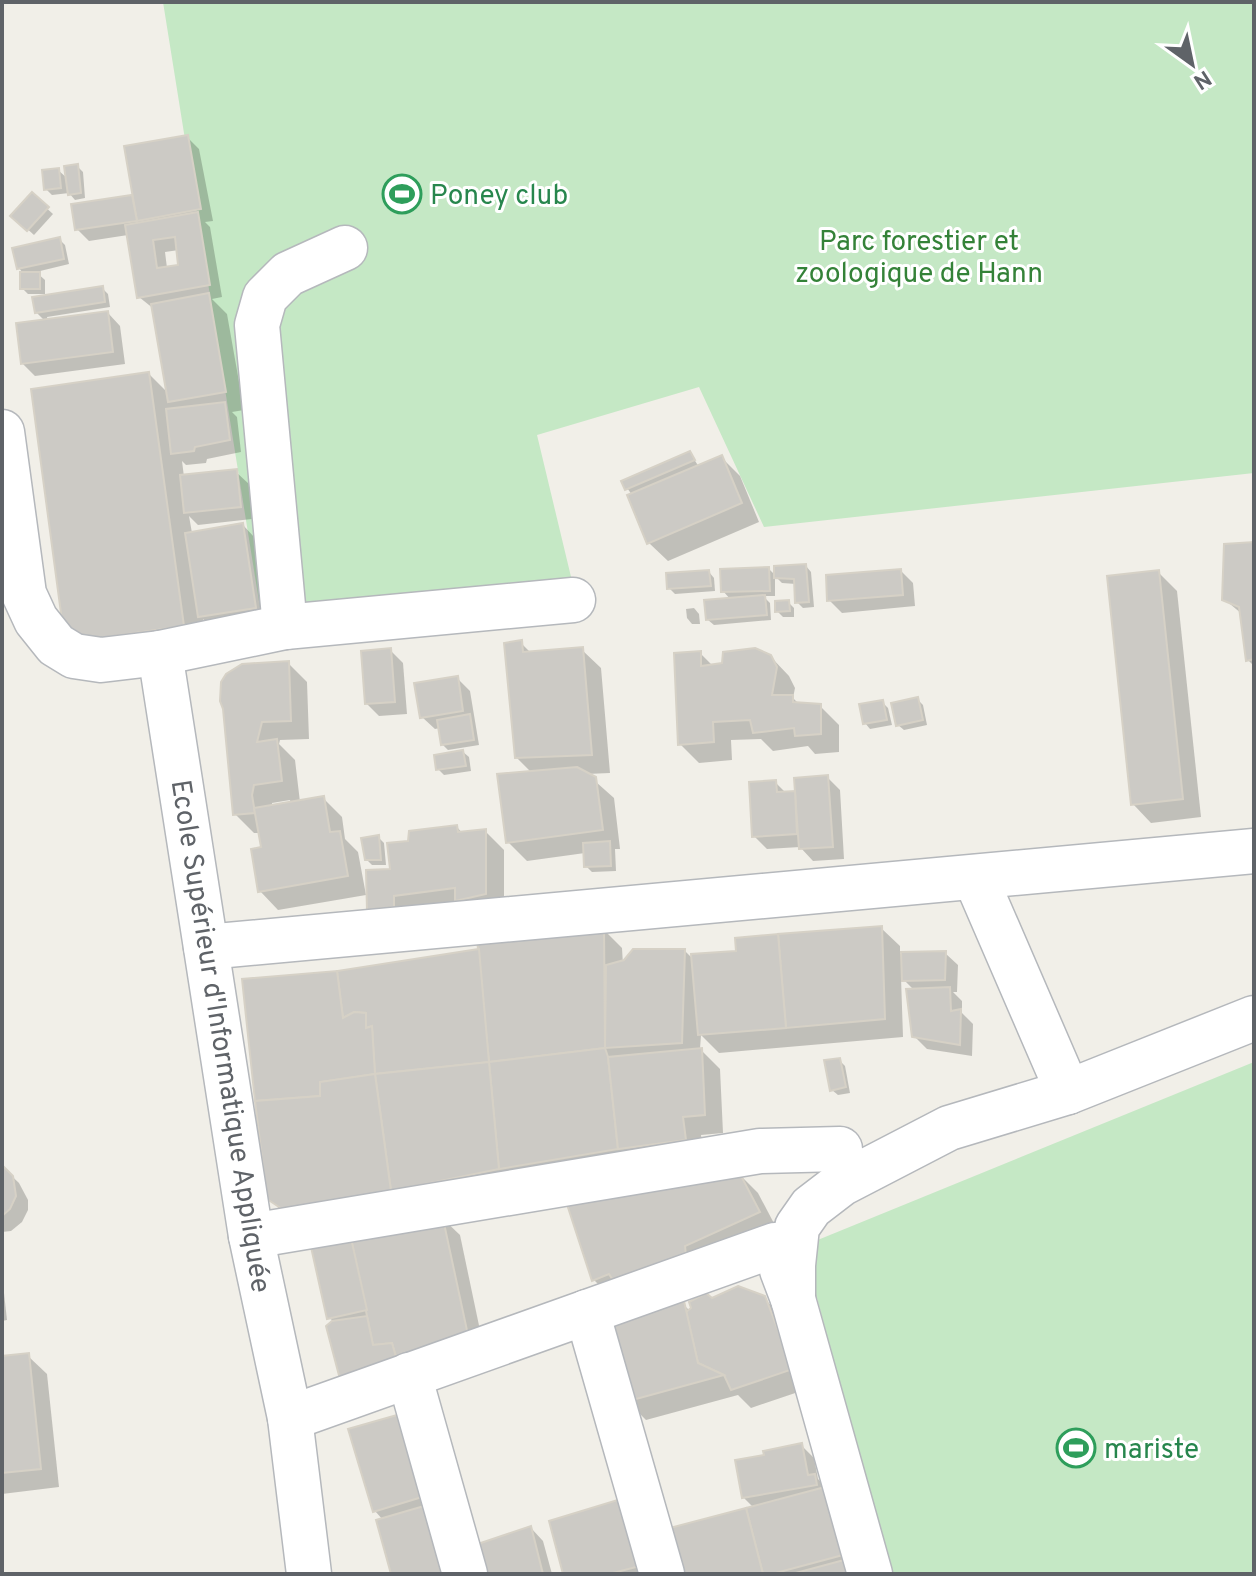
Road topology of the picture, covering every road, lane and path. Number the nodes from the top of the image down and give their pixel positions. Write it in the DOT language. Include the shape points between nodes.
graph roads {
  1 [pos="345,248"];
  2 [pos="2,432"];
  3 [pos="573,600"];
  4 [pos="285,627"];
  5 [pos="160,653"];
  6 [pos="1254,851"];
  7 [pos="975,877"];
  8 [pos="206,947"];
  9 [pos="1254,1018"];
  10 [pos="1068,1092"];
  11 [pos="949,1128"];
  12 [pos="840,1149"];
  13 [pos="251,1236"];
  14 [pos="775,1245"];
  15 [pos="793,1299"];
  16 [pos="587,1312"];
  17 [pos="409,1375"];
  18 [pos="290,1418"];
  19 [pos="309,1574"];
  20 [pos="465,1574"];
  21 [pos="662,1574"];
  22 [pos="870,1574"];
  1 -- 4 [label="street" via="288,274 265,297 257,325"];
  2 -- 5 [label="street" via="24,594 36,620 56,645 74,656 101,660"];
  3 -- 4 [label="street"];
  4 -- 5 [label="street"];
  5 -- 8 [label="street, Ecole Supérieur d'Informatique Appliquée"];
  6 -- 7 [label="street"];
  7 -- 8 [label="street"];
  7 -- 10 [label="street"];
  8 -- 13 [label="street, Ecole Supérieur d'Informatique Appliquée"];
  9 -- 10 [label="street"];
  10 -- 11 [label="street"];
  11 -- 12 [label="street" via="888,1135"];
  11 -- 15 [label="street" via="841,1184 811,1207 797,1227"];
  12 -- 13 [label="street" via="760,1151"];
  12 -- 14 [label="street" via="789,1189 777,1217"];
  13 -- 18 [label="street, Ecole Supérieur d'Informatique Appliquée"];
  14 -- 15 [label="street"];
  14 -- 16 [label="street"];
  15 -- 22 [label="street"];
  16 -- 17 [label="street"];
  16 -- 21 [label="street"];
  17 -- 18 [label="street"];
  17 -- 20 [label="street"];
  18 -- 19 [label="street, Ecole Supérieur d'Informatique Appliquée"];
}
